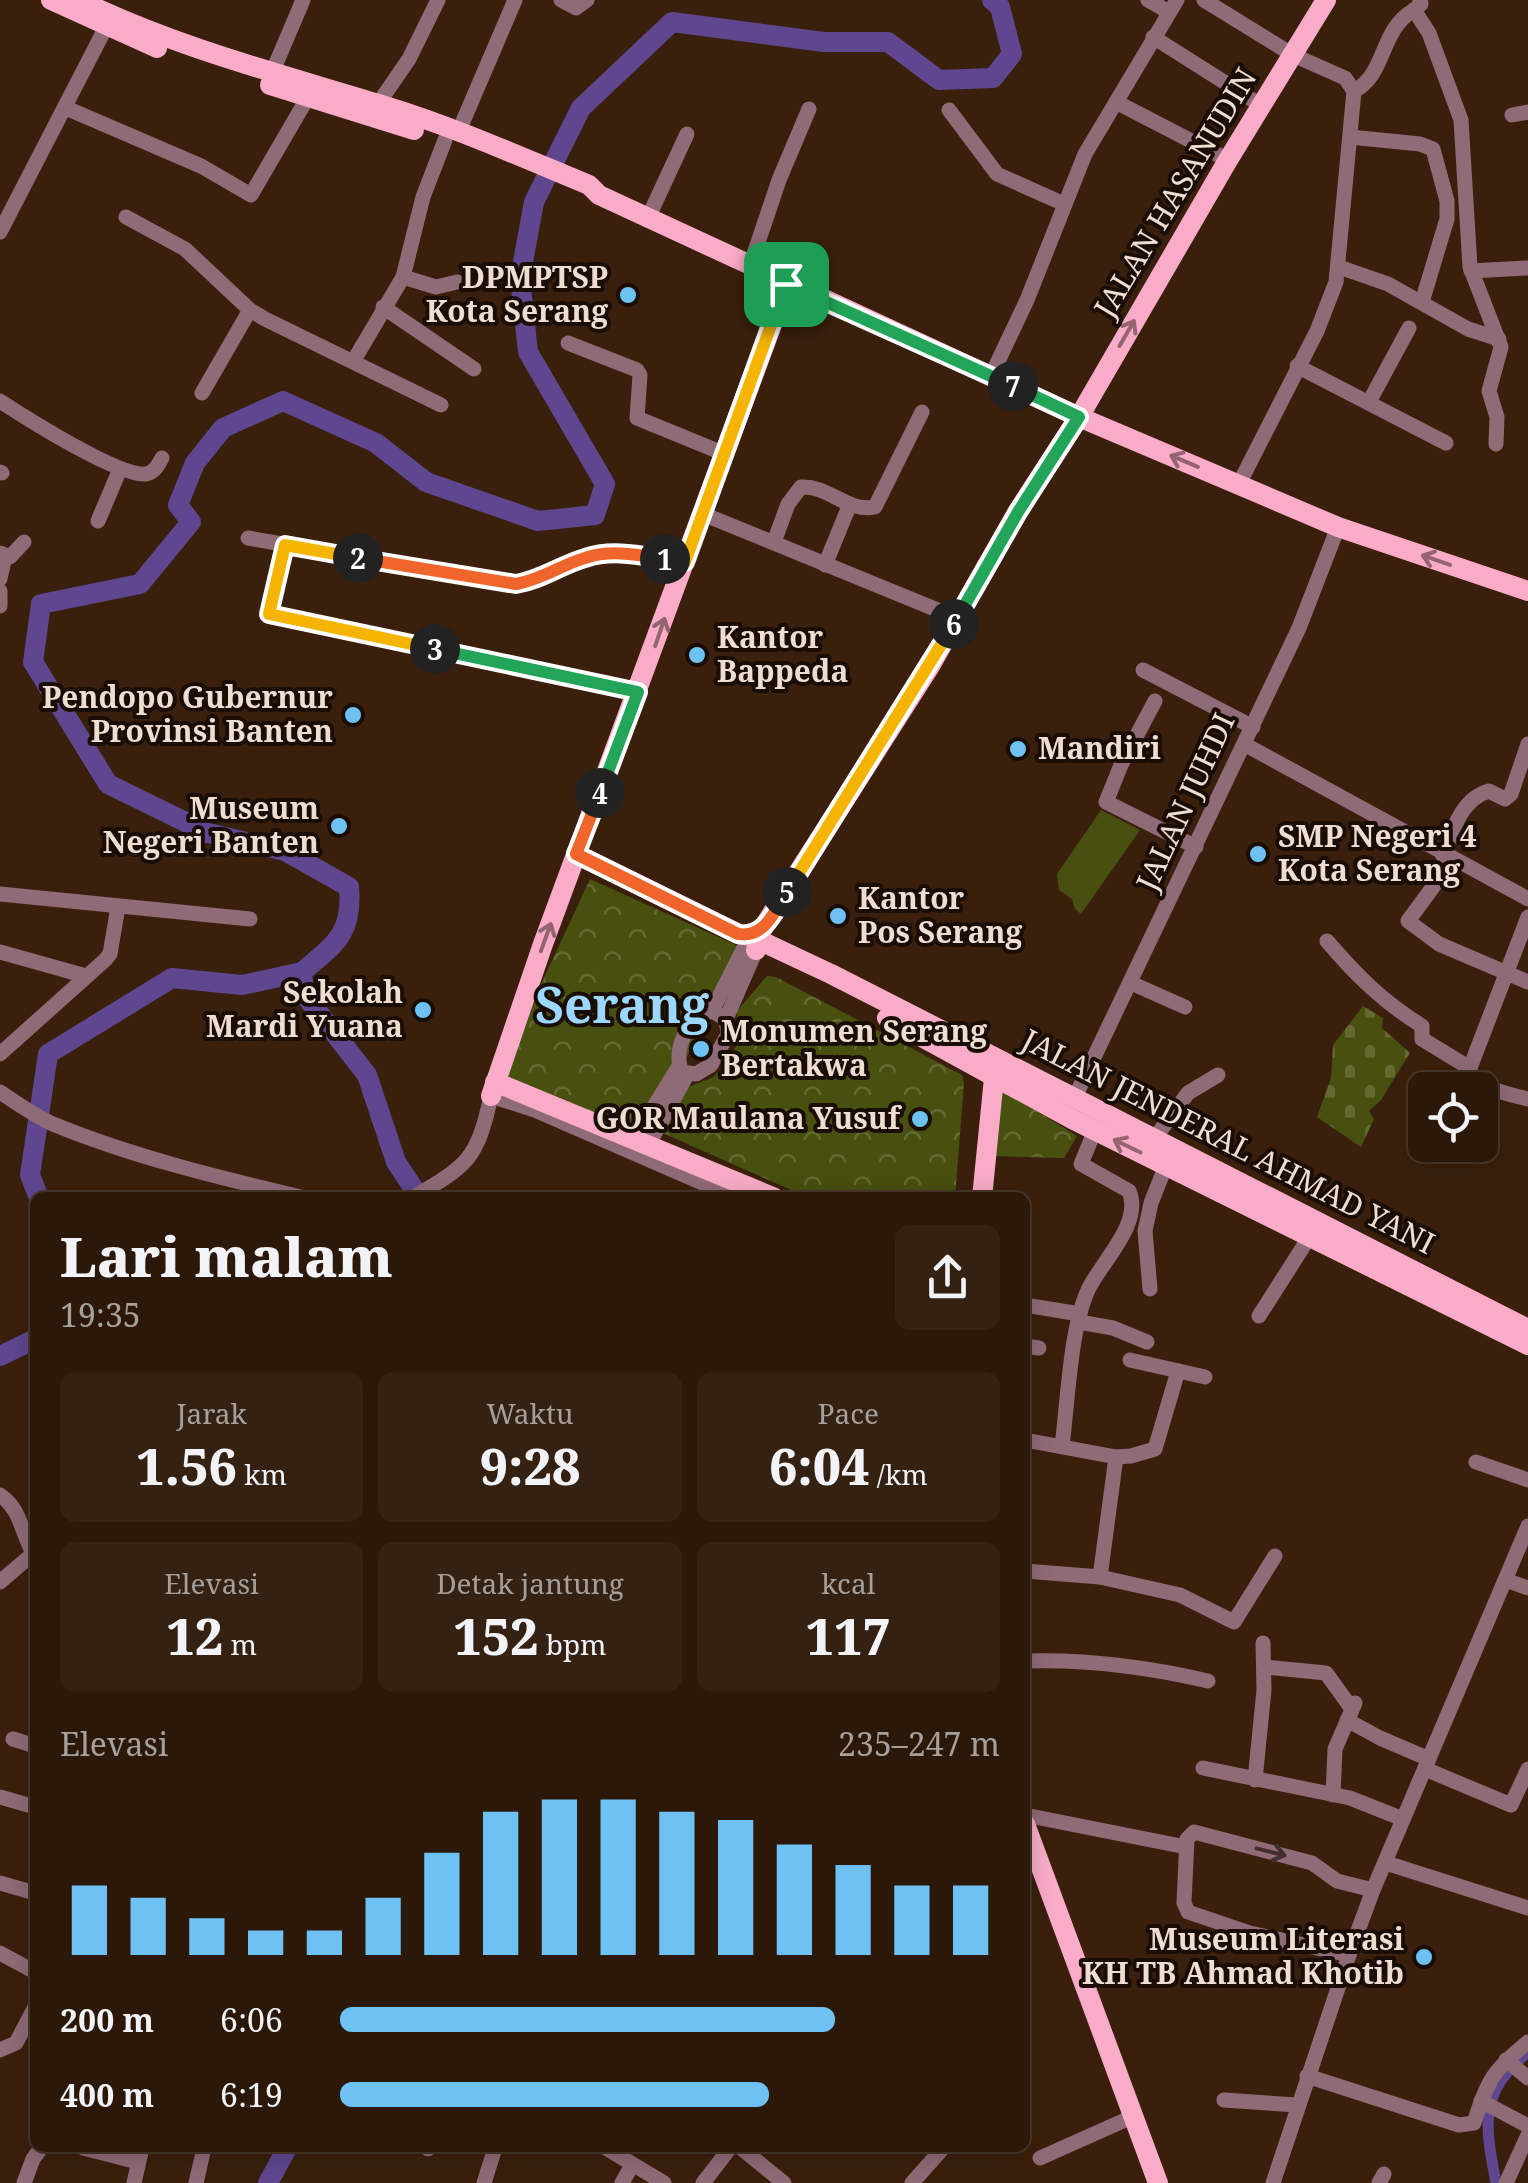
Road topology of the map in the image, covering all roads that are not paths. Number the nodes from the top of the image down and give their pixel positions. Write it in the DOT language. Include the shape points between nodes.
graph roads {
  1 [pos="52,0"];
  2 [pos="80,0"];
  3 [pos="304,0"];
  4 [pos="438,0"];
  5 [pos="515,0"];
  6 [pos="561,0"];
  7 [pos="586,0"];
  8 [pos="1148,0"];
  9 [pos="1204,0"];
  10 [pos="1326,0"];
  11 [pos="1417,5"];
  12 [pos="1173,6"];
  13 [pos="106,28"];
  14 [pos="1153,37"];
  15 [pos="1293,55"];
  16 [pos="270,78"];
  17 [pos="1354,91"];
  18 [pos="308,97"];
  19 [pos="1116,102"];
  20 [pos="378,104"];
  21 [pos="1262,106"];
  22 [pos="66,108"];
  23 [pos="809,109"];
  24 [pos="949,110"];
  25 [pos="687,134"];
  26 [pos="451,136"];
  27 [pos="1350,137"];
  28 [pos="1228,160"];
  29 [pos="1064,204"];
  30 [pos="126,218"];
  31 [pos="648,218"];
  32 [pos="0,232"];
  33 [pos="750,266"];
  34 [pos="1338,267"];
  35 [pos="1528,268"];
  36 [pos="1471,272"];
  37 [pos="403,277"];
  38 [pos="457,282"];
  39 [pos="786,284"];
  40 [pos="1422,302"];
  41 [pos="383,307"];
  42 [pos="250,310"];
  43 [pos="1409,328"];
  44 [pos="1499,339"];
  45 [pos="568,343"];
  46 [pos="354,360"];
  47 [pos="1297,366"];
  48 [pos="474,369"];
  49 [pos="992,376"];
  50 [pos="202,392"];
  51 [pos="0,401"];
  52 [pos="1370,402"];
  53 [pos="440,405"];
  54 [pos="922,412"];
  55 [pos="1079,417"];
  56 [pos="1446,442"];
  57 [pos="1496,444"];
  58 [pos="725,454"];
  59 [pos="162,458"];
  60 [pos="120,470"];
  61 [pos="1240,484"];
  62 [pos="850,504"];
  63 [pos="703,514"];
  64 [pos="98,521"];
  65 [pos="1338,527"];
  66 [pos="248,538"];
  67 [pos="24,542"];
  68 [pos="774,542"];
  69 [pos="285,545"];
  70 [pos="3,554"];
  71 [pos="685,562"];
  72 [pos="825,565"];
  73 [pos="0,580"];
  74 [pos="0,591"];
  75 [pos="1528,591"];
  76 [pos="0,606"];
  77 [pos="957,618"];
  78 [pos="1143,670"];
  79 [pos="638,692"];
  80 [pos="1154,701"];
  81 [pos="1253,727"];
  82 [pos="1244,744"];
  83 [pos="1528,744"];
  84 [pos="1196,847"];
  85 [pos="576,854"];
  86 [pos="1448,858"];
  87 [pos="0,894"];
  88 [pos="1528,899"];
  89 [pos="118,907"];
  90 [pos="1528,917"];
  91 [pos="250,919"];
  92 [pos="752,939"];
  93 [pos="1326,941"];
  94 [pos="0,952"];
  95 [pos="1506,973"];
  96 [pos="86,976"];
  97 [pos="1528,982"];
  98 [pos="1131,983"];
  99 [pos="1185,1007"];
  100 [pos="719,1015"];
  101 [pos="0,1054"];
  102 [pos="988,1067"];
  103 [pos="1468,1068"];
  104 [pos="683,1070"];
  105 [pos="1218,1074"];
  106 [pos="493,1089"];
  107 [pos="0,1092"];
  108 [pos="1076,1097"];
  109 [pos="1528,1099"];
  110 [pos="1095,1130"];
  111 [pos="1154,1139"];
  112 [pos="639,1147"];
  113 [pos="1166,1165"];
  114 [pos="1198,1172"];
  115 [pos="228,1180"];
  116 [pos="229,1192"];
  117 [pos="279,1192"];
  118 [pos="422,1192"];
  119 [pos="725,1192"];
  120 [pos="759,1192"];
  121 [pos="971,1192"];
  122 [pos="982,1192"];
  123 [pos="1310,1236"];
  124 [pos="1150,1289"];
  125 [pos="1030,1306"];
  126 [pos="1259,1316"];
  127 [pos="1079,1318"];
  128 [pos="1528,1329"];
  129 [pos="1147,1342"];
  130 [pos="1528,1345"];
  131 [pos="1130,1360"];
  132 [pos="1178,1370"];
  133 [pos="1205,1377"];
  134 [pos="1030,1441"];
  135 [pos="1062,1446"];
  136 [pos="1116,1457"];
  137 [pos="1476,1462"];
  138 [pos="1528,1480"];
  139 [pos="0,1495"];
  140 [pos="1528,1526"];
  141 [pos="1275,1556"];
  142 [pos="30,1558"];
  143 [pos="30,1562"];
  144 [pos="1030,1571"];
  145 [pos="1100,1577"];
  146 [pos="1505,1580"];
  147 [pos="0,1582"];
  148 [pos="1528,1588"];
  149 [pos="1263,1643"];
  150 [pos="1030,1661"];
  151 [pos="1264,1667"];
  152 [pos="1208,1681"];
  153 [pos="1352,1710"];
  154 [pos="12,1738"];
  155 [pos="30,1744"];
  156 [pos="1427,1764"];
  157 [pos="1204,1768"];
  158 [pos="1528,1770"];
  159 [pos="1255,1780"];
  160 [pos="1333,1795"];
  161 [pos="0,1797"];
  162 [pos="1511,1805"];
  163 [pos="30,1806"];
  164 [pos="1528,1812"];
  165 [pos="1030,1815"];
  166 [pos="1402,1819"];
  167 [pos="1186,1846"];
  168 [pos="1386,1863"];
  169 [pos="1033,1867"];
  170 [pos="0,1882"];
  171 [pos="1373,1890"];
  172 [pos="30,1891"];
  173 [pos="1528,1908"];
  174 [pos="0,1953"];
  175 [pos="1348,1955"];
  176 [pos="30,1969"];
  177 [pos="30,2017"];
  178 [pos="1528,2042"];
  179 [pos="2,2054"];
  180 [pos="1516,2070"];
  181 [pos="1307,2076"];
  182 [pos="1224,2100"];
  183 [pos="1298,2105"];
  184 [pos="1489,2107"];
  185 [pos="1132,2117"];
  186 [pos="1528,2126"];
  187 [pos="1528,2136"];
  188 [pos="38,2152"];
  189 [pos="115,2152"];
  190 [pos="203,2152"];
  191 [pos="494,2152"];
  192 [pos="612,2152"];
  193 [pos="727,2152"];
  194 [pos="746,2152"];
  195 [pos="939,2152"];
  196 [pos="140,2155"];
  197 [pos="1040,2158"];
  198 [pos="632,2165"];
  199 [pos="24,2183"];
  200 [pos="134,2183"];
  201 [pos="196,2183"];
  202 [pos="484,2183"];
  203 [pos="622,2183"];
  204 [pos="664,2183"];
  205 [pos="704,2183"];
  206 [pos="784,2183"];
  207 [pos="912,2183"];
  208 [pos="1158,2183"];
  209 [pos="1273,2183"];
  210 [pos="1506,2183"];
  1 -- 13 [label="main road"];
  2 -- 16 [label="main road"];
  3 -- 16 [label="street"];
  4 -- 20 [label="street"];
  5 -- 26 [label="street"];
  6 -- 7 [label="street" via="576,8"];
  8 -- 12 [label="street"];
  9 -- 15 [label="street"];
  10 -- 15 [label="main road, JALAN HASANUDIN"];
  11 -- 17 [label="street" via="1397,22 1367,85"];
  11 -- 36 [label="street" via="1461,120"];
  12 -- 14 [label="street"];
  13 -- 16 [label="main road" via="201,63"];
  13 -- 22 [label="street"];
  14 -- 19 [label="street"];
  14 -- 21 [label="street"];
  15 -- 17 [label="street" via="1346,78"];
  15 -- 21 [label="main road, JALAN HASANUDIN"];
  16 -- 18 [label="main road"];
  16 -- 20 [label="main road"];
  17 -- 27 [label="street"];
  18 -- 22 [label="street" via="251,195"];
  18 -- 26 [label="main road"];
  19 -- 28 [label="street"];
  19 -- 29 [label="street"];
  20 -- 26 [label="main road"];
  21 -- 28 [label="main road, JALAN HASANUDIN"];
  22 -- 32 [label="street"];
  23 -- 33 [label="street"];
  24 -- 29 [label="street" via="997,174"];
  25 -- 31 [label="street"];
  26 -- 31 [label="main road" via="588,184"];
  26 -- 37 [label="street" via="422,197"];
  27 -- 34 [label="street"];
  27 -- 40 [label="street" via="1432,149 1447,220"];
  55 -- 28 [label="main road, JALAN HASANUDIN, one-way"];
  29 -- 49 [label="street"];
  30 -- 42 [label="street" via="184,249"];
  31 -- 33 [label="main road"];
  33 -- 39 [label="main road"];
  34 -- 40 [label="street"];
  34 -- 47 [label="street" via="1317,331"];
  35 -- 36 [label="street"];
  36 -- 44 [label="street"];
  37 -- 38 [label="street" via="436,287"];
  37 -- 41 [label="street"];
  39 -- 49 [label="main road"];
  39 -- 58 [label="main road"];
  40 -- 44 [label="street"];
  41 -- 46 [label="street"];
  41 -- 48 [label="street"];
  42 -- 46 [label="street"];
  42 -- 50 [label="street"];
  43 -- 52 [label="street"];
  44 -- 57 [label="street" via="1488,391 1498,417"];
  45 -- 58 [label="street" via="637,370 637,418"];
  46 -- 53 [label="street"];
  47 -- 52 [label="street"];
  47 -- 61 [label="street"];
  49 -- 55 [label="main road"];
  51 -- 60 [label="street"];
  52 -- 56 [label="street"];
  54 -- 62 [label="street" via="875,508"];
  61 -- 55 [label="main road, one-way"];
  55 -- 77 [label="main road, JALAN HASANUDIN"];
  58 -- 63 [label="main road"];
  59 -- 60 [label="street" via="147,474"];
  60 -- 64 [label="street"];
  61 -- 65 [label="main road"];
  62 -- 68 [label="street" via="801,487"];
  62 -- 72 [label="street"];
  63 -- 68 [label="street"];
  63 -- 71 [label="main road"];
  75 -- 65 [label="main road, one-way"];
  65 -- 81 [label="street, JALAN JUHDI"];
  66 -- 69 [label="street"];
  67 -- 70 [label="street" via="10,557"];
  68 -- 72 [label="street"];
  69 -- 71 [label="street" via="516,584 612,552"];
  69 -- 79 [label="street" via="269,614"];
  70 -- 73 [label="street"];
  79 -- 71 [label="main road, one-way"];
  72 -- 77 [label="street"];
  74 -- 76 [label="street"];
  77 -- 92 [label="main road, JALAN HASANUDIN"];
  78 -- 81 [label="street"];
  79 -- 85 [label="main road"];
  80 -- 84 [label="street" via="1106,802"];
  81 -- 82 [label="street, JALAN JUHDI"];
  82 -- 84 [label="street, JALAN JUHDI"];
  82 -- 86 [label="street"];
  83 -- 86 [label="street" via="1511,794 1476,795 1458,817"];
  84 -- 98 [label="street, JALAN JUHDI"];
  85 -- 92 [label="main road, JALAN JENDERAL AHMAD YANI"];
  106 -- 85 [label="main road, one-way"];
  86 -- 88 [label="street"];
  86 -- 95 [label="street" via="1408,922 1439,944"];
  87 -- 89 [label="street"];
  89 -- 91 [label="street"];
  89 -- 96 [label="street" via="110,954"];
  90 -- 95 [label="street"];
  92 -- 100 [label="street"];
  92 -- 102 [label="main road, JALAN JENDERAL AHMAD YANI"];
  93 -- 103 [label="street" via="1388,1005 1422,1026 1422,1039"];
  94 -- 96 [label="street"];
  95 -- 97 [label="street"];
  95 -- 103 [label="street"];
  96 -- 101 [label="street"];
  98 -- 99 [label="street"];
  98 -- 108 [label="street, JALAN JUHDI"];
  100 -- 104 [label="street" via="696,1018 678,1052"];
  100 -- 104 [label="street" via="728,1034 711,1065 704,1072"];
  102 -- 108 [label="main road, JALAN JENDERAL AHMAD YANI"];
  102 -- 110 [label="main road, JALAN JENDERAL AHMAD YANI"];
  102 -- 121 [label="main road"];
  102 -- 122 [label="main road"];
  103 -- 109 [label="street" via="1476,1081"];
  104 -- 112 [label="street"];
  105 -- 111 [label="street" via="1188,1093"];
  106 -- 112 [label="main road"];
  106 -- 118 [label="street" via="478,1144 464,1166"];
  107 -- 115 [label="street" via="50,1122"];
  108 -- 111 [label="main road, JALAN JENDERAL AHMAD YANI"];
  113 -- 110 [label="main road, JALAN JENDERAL AHMAD YANI, one-way"];
  110 -- 127 [label="street" via="1081,1164 1130,1192 1132,1204"];
  111 -- 114 [label="main road, JALAN JENDERAL AHMAD YANI"];
  112 -- 119 [label="street"];
  112 -- 120 [label="main road"];
  113 -- 114 [label="main road, JALAN JENDERAL AHMAD YANI"];
  113 -- 124 [label="street" via="1145,1231"];
  114 -- 123 [label="main road, JALAN JENDERAL AHMAD YANI"];
  114 -- 128 [label="main road, JALAN JENDERAL AHMAD YANI"];
  115 -- 116 [label="street"];
  115 -- 117 [label="street"];
  123 -- 126 [label="street"];
  123 -- 130 [label="main road, JALAN JENDERAL AHMAD YANI"];
  125 -- 127 [label="street"];
  127 -- 129 [label="street"];
  127 -- 135 [label="street"];
  131 -- 132 [label="street"];
  132 -- 133 [label="street"];
  132 -- 136 [label="street" via="1155,1449"];
  134 -- 135 [label="street"];
  135 -- 136 [label="street"];
  136 -- 145 [label="street"];
  137 -- 138 [label="street"];
  139 -- 142 [label="street" via="17,1510"];
  140 -- 146 [label="street"];
  141 -- 145 [label="street" via="1234,1622 1180,1596"];
  143 -- 147 [label="street"];
  144 -- 145 [label="street"];
  146 -- 148 [label="street"];
  146 -- 156 [label="street"];
  149 -- 151 [label="street"];
  150 -- 152 [label="street" via="1131,1666"];
  151 -- 153 [label="street" via="1326,1673"];
  151 -- 159 [label="street"];
  153 -- 156 [label="street" via="1380,1738"];
  153 -- 160 [label="street" via="1336,1749"];
  154 -- 155 [label="street"];
  156 -- 162 [label="street"];
  156 -- 166 [label="street"];
  157 -- 159 [label="street"];
  158 -- 162 [label="street"];
  159 -- 160 [label="street"];
  160 -- 166 [label="street"];
  161 -- 163 [label="street"];
  162 -- 164 [label="street"];
  165 -- 167 [label="street"];
  166 -- 168 [label="street"];
  167 -- 171 [label="street, one-way" via="1194,1832 1312,1864 1337,1881"];
  167 -- 175 [label="street" via="1188,1912"];
  168 -- 171 [label="street"];
  168 -- 173 [label="street"];
  169 -- 185 [label="main road"];
  170 -- 172 [label="street"];
  171 -- 175 [label="street"];
  174 -- 176 [label="street"];
  175 -- 181 [label="street"];
  177 -- 179 [label="street" via="16,2044"];
  178 -- 180 [label="street"];
  180 -- 184 [label="street" via="1486,2085"];
  181 -- 183 [label="street"];
  181 -- 184 [label="street" via="1459,2126 1474,2123"];
  182 -- 183 [label="street"];
  183 -- 209 [label="street"];
  184 -- 186 [label="street"];
  185 -- 197 [label="street"];
  185 -- 208 [label="main road"];
  187 -- 210 [label="street"];
  188 -- 199 [label="street"];
  189 -- 196 [label="street"];
  190 -- 201 [label="street"];
  191 -- 202 [label="street"];
  192 -- 198 [label="street"];
  193 -- 205 [label="street"];
  194 -- 206 [label="street"];
  195 -- 207 [label="street"];
  196 -- 200 [label="street"];
  198 -- 203 [label="street"];
  198 -- 204 [label="street"];
}
